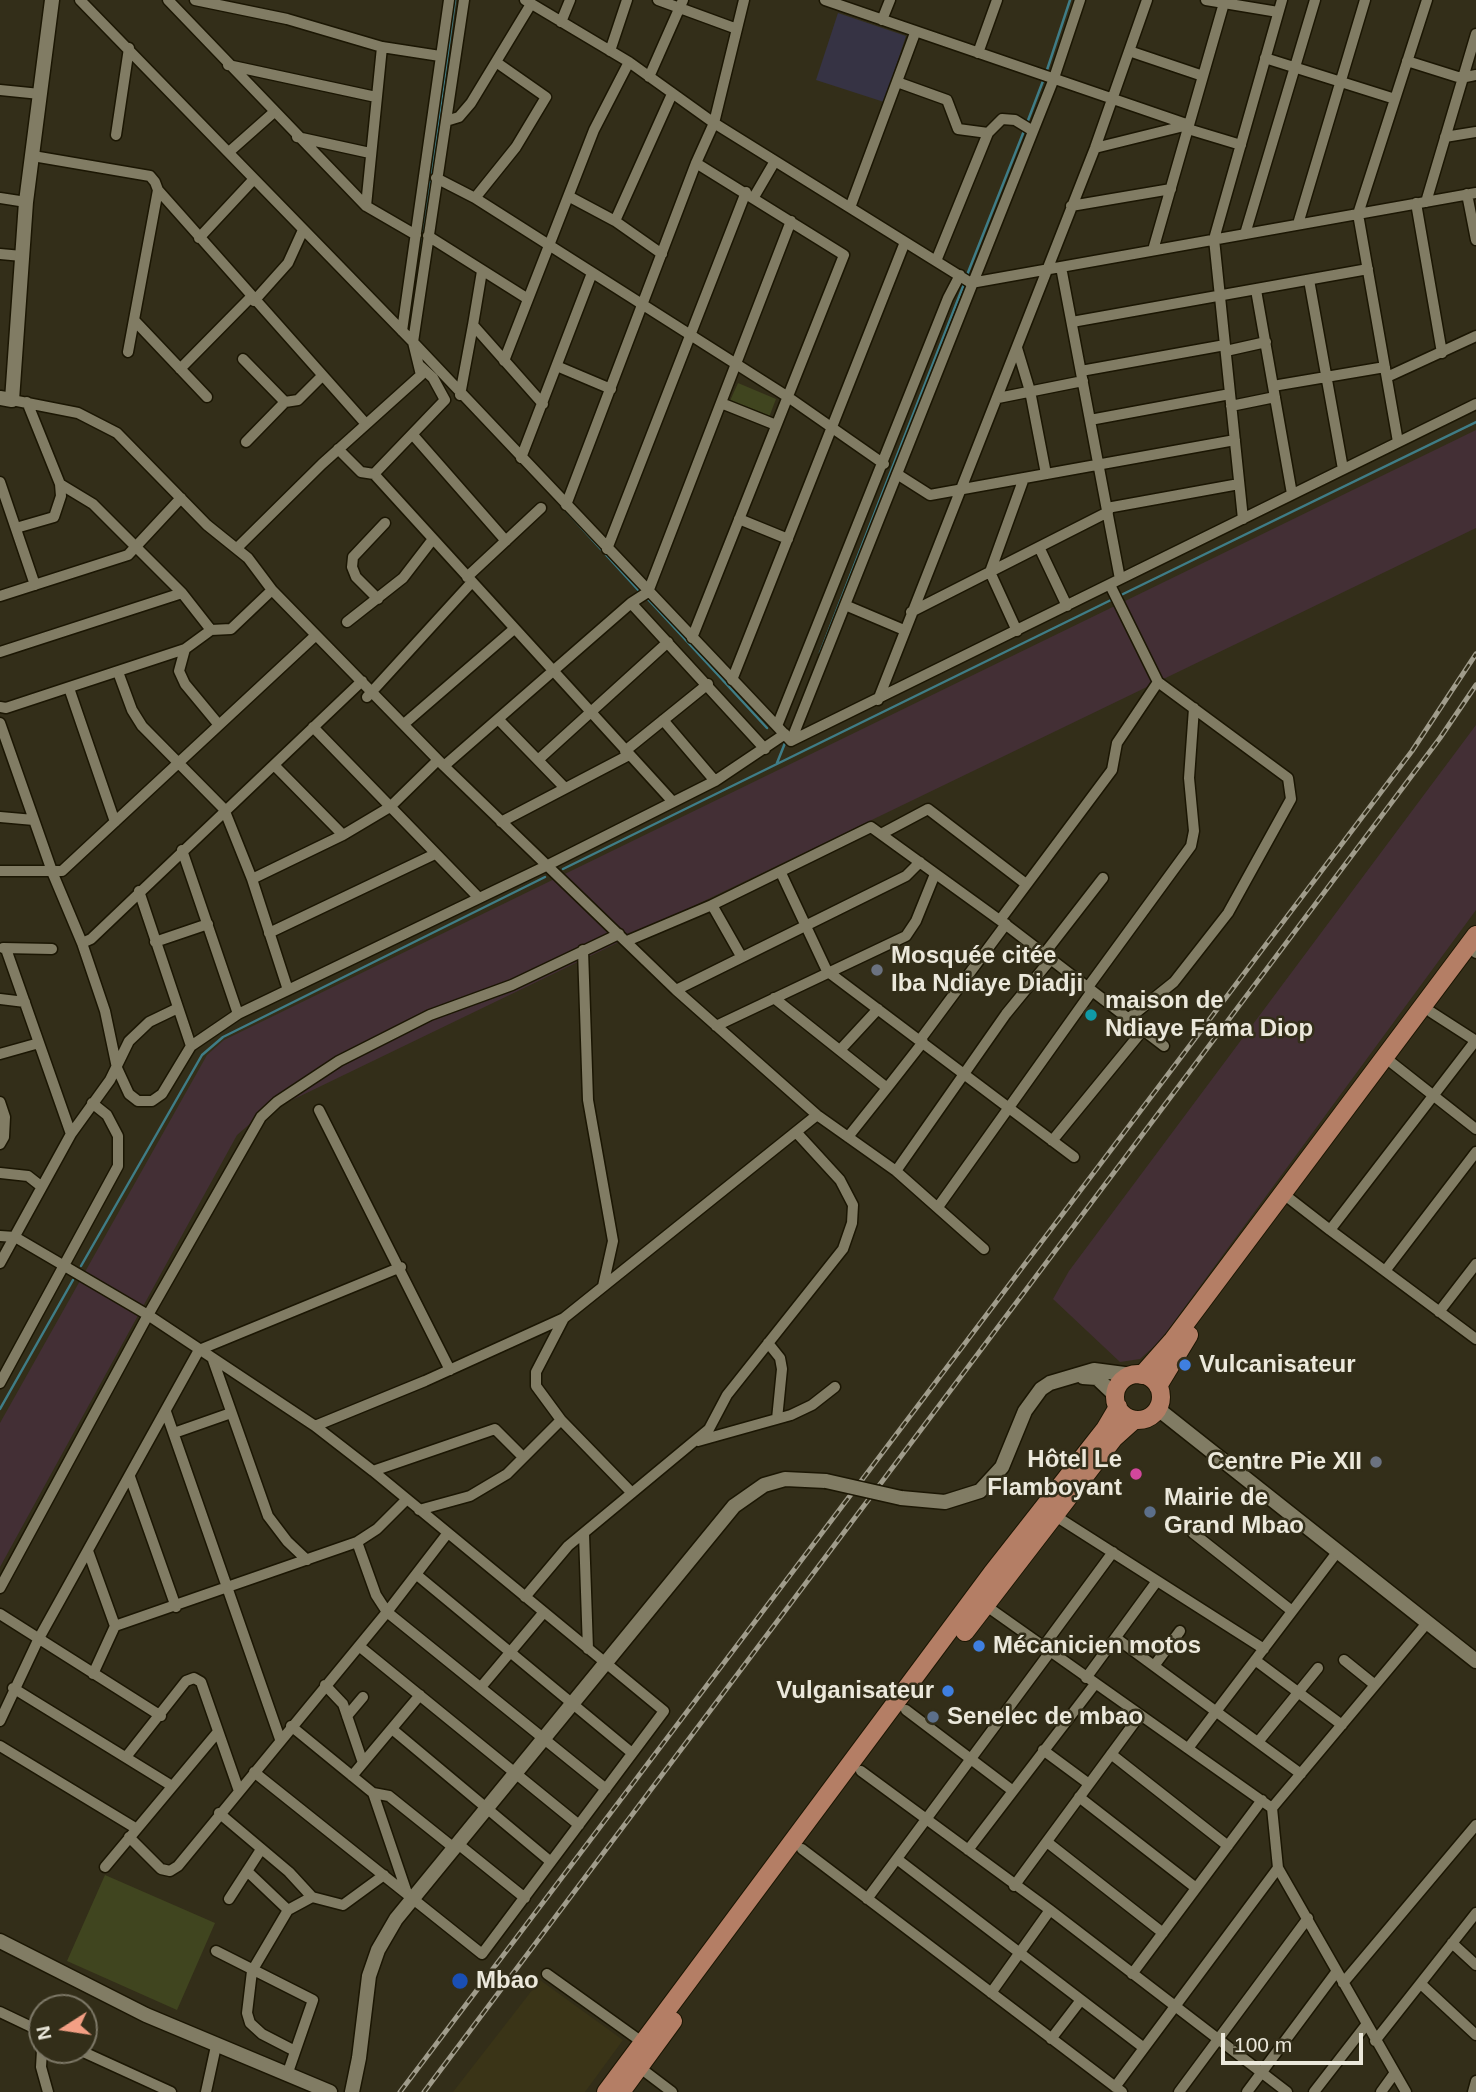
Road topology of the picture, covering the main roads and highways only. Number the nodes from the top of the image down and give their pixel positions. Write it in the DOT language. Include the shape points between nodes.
graph roads {
  1 [pos="1476,948"];
  2 [pos="1137,1375"];
  3 [pos="1158,1386"];
  4 [pos="1117,1401"];
  5 [pos="1135,1420"];
  6 [pos="606,2092"];
  7 [pos="621,2092"];
  1 -- 2 [label="highway" via="1173,1340"];
  1 -- 3 [label="highway" via="1180,1348"];
  2 -- 3 [label="highway"];
  2 -- 4 [label="highway" via="1121,1383"];
  3 -- 5 [label="highway" via="1158,1409"];
  4 -- 5 [label="highway" via="1125,1415"];
  4 -- 6 [label="highway" via="1105,1429 992,1573"];
  5 -- 7 [label="highway" via="1114,1438 985,1605"];
}
